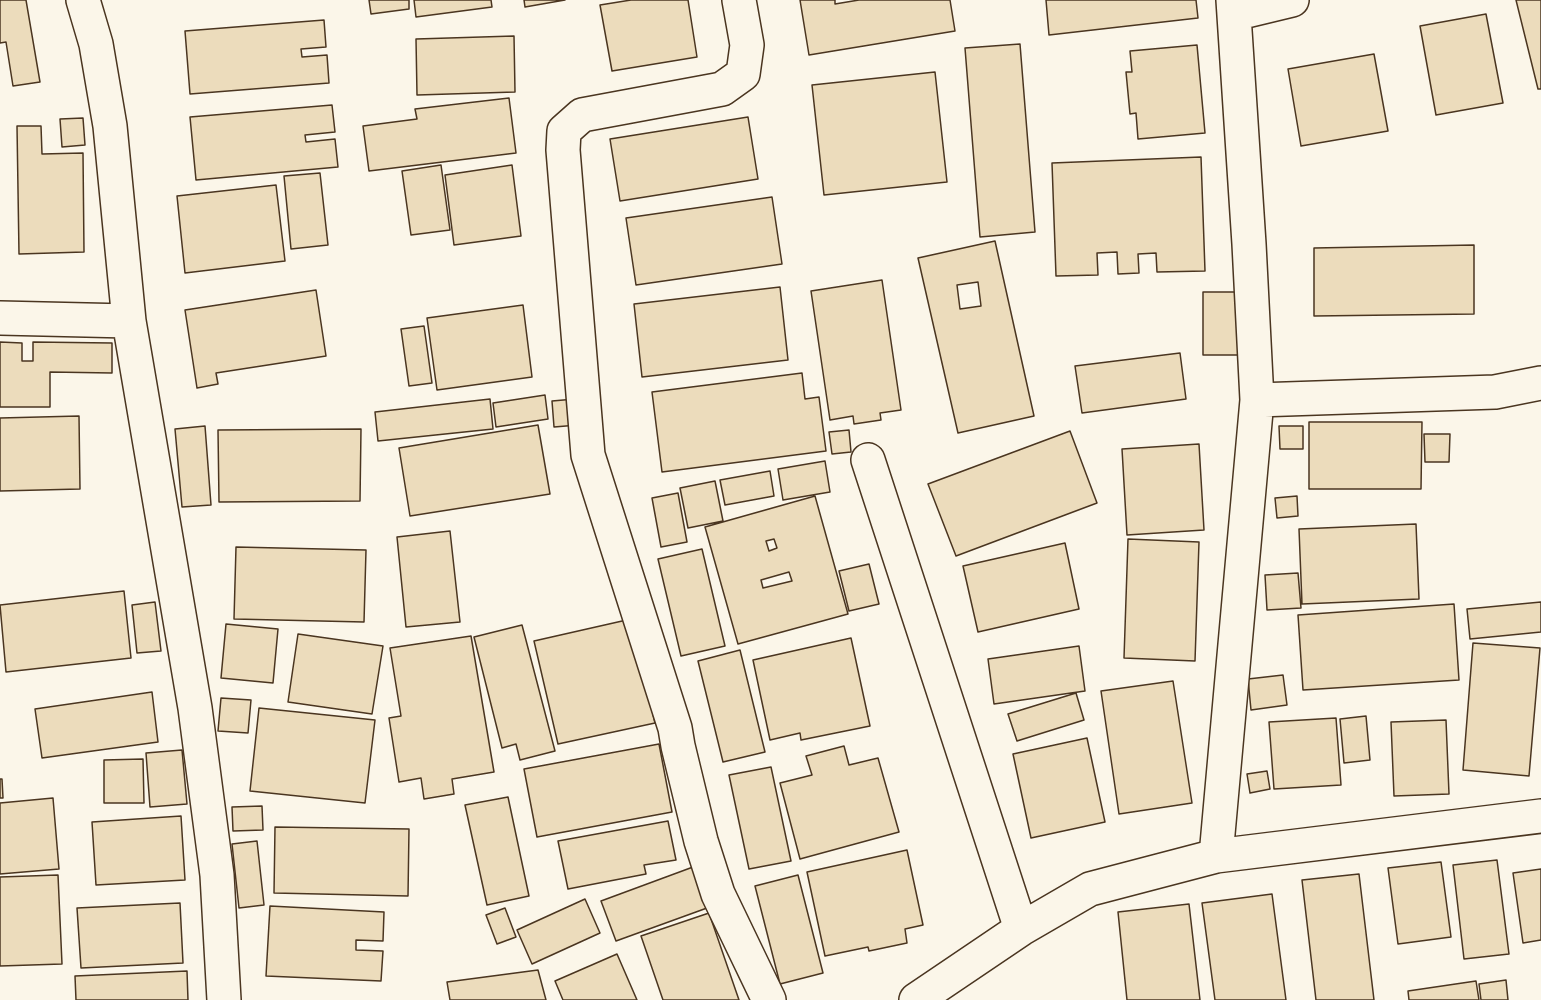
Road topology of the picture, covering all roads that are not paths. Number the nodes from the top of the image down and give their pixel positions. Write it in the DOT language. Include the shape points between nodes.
graph roads {
  1 [pos="84,0"];
  2 [pos="739,0"];
  3 [pos="1292,0"];
  4 [pos="1234,7"];
  5 [pos="0,318"];
  6 [pos="129,321"];
  7 [pos="1541,383"];
  8 [pos="1257,400"];
  9 [pos="868,460"];
  10 [pos="1541,816"];
  11 [pos="1216,856"];
  12 [pos="1022,929"];
  13 [pos="224,1000"];
  14 [pos="769,1000"];
  15 [pos="916,1000"];
  1 -- 6 [label="street" via="110,126"];
  2 -- 14 [label="street" via="747,45 743,74 722,89 582,115 564,131 563,150 588,455 675,728 701,842 718,894"];
  3 -- 4 [label="street"];
  4 -- 8 [label="street"];
  5 -- 6 [label="street"];
  6 -- 13 [label="street" via="195,708 217,875"];
  7 -- 8 [label="street" via="1495,392"];
  8 -- 11 [label="street"];
  9 -- 12 [label="street"];
  10 -- 11 [label="street"];
  11 -- 12 [label="street" via="1090,889"];
  12 -- 15 [label="street"];
}
